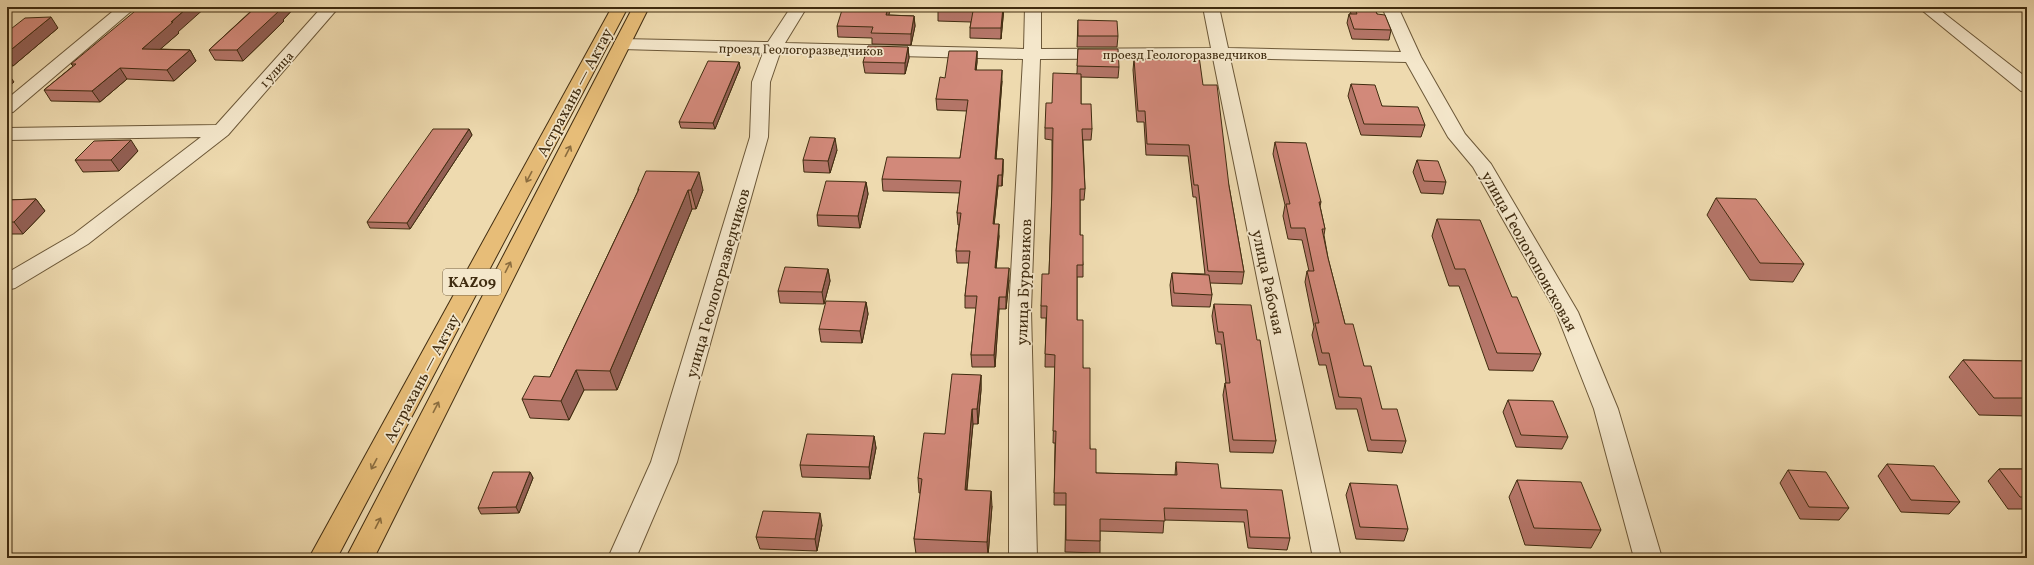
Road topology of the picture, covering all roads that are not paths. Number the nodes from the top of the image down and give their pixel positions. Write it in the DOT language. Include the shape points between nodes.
graph roads {
  1 [pos="128,7"];
  2 [pos="332,7"];
  3 [pos="620,7"];
  4 [pos="642,7"];
  5 [pos="799,7"];
  6 [pos="1033,7"];
  7 [pos="1211,7"];
  8 [pos="1390,7"];
  9 [pos="1926,7"];
  10 [pos="622,44"];
  11 [pos="773,48"];
  12 [pos="1221,53"];
  13 [pos="1032,54"];
  14 [pos="1412,57"];
  15 [pos="2027,88"];
  16 [pos="7,108"];
  17 [pos="221,131"];
  18 [pos="7,134"];
  19 [pos="7,283"];
  20 [pos="323,558"];
  21 [pos="360,558"];
  22 [pos="622,558"];
  23 [pos="1023,558"];
  24 [pos="1327,558"];
  25 [pos="1648,558"];
  1 -- 16 [label="street"];
  2 -- 17 [label="street, 1 улица"];
  3 -- 20 [label="highway, Астрахань — Актау / KAZ09, one-way"];
  4 -- 10 [label="highway, Астрахань — Актау / KAZ09"];
  5 -- 11 [label="street, улица Геологоразведчиков"];
  6 -- 13 [label="street, улица Буровиков"];
  7 -- 12 [label="street, улица Рабочая"];
  8 -- 14 [label="street, улица Геологопоисковая"];
  9 -- 15 [label="street"];
  10 -- 11 [label="street, проезд Геологоразведчиков"];
  21 -- 10 [label="highway, Астрахань — Актау / KAZ09, one-way"];
  11 -- 13 [label="street, проезд Геологоразведчиков"];
  11 -- 22 [label="street, улица Геологоразведчиков" via="761,82 759,137 664,462"];
  12 -- 13 [label="street, проезд Геологоразведчиков"];
  12 -- 14 [label="street, проезд Геологоразведчиков"];
  12 -- 24 [label="street, улица Рабочая"];
  13 -- 23 [label="street, улица Буровиков" via="1020,310"];
  14 -- 25 [label="street, улица Геологопоисковая" via="1457,137 1481,164 1567,312 1606,409"];
  17 -- 18 [label="street"];
  17 -- 19 [label="street, 1 улица" via="81,239"];
}
